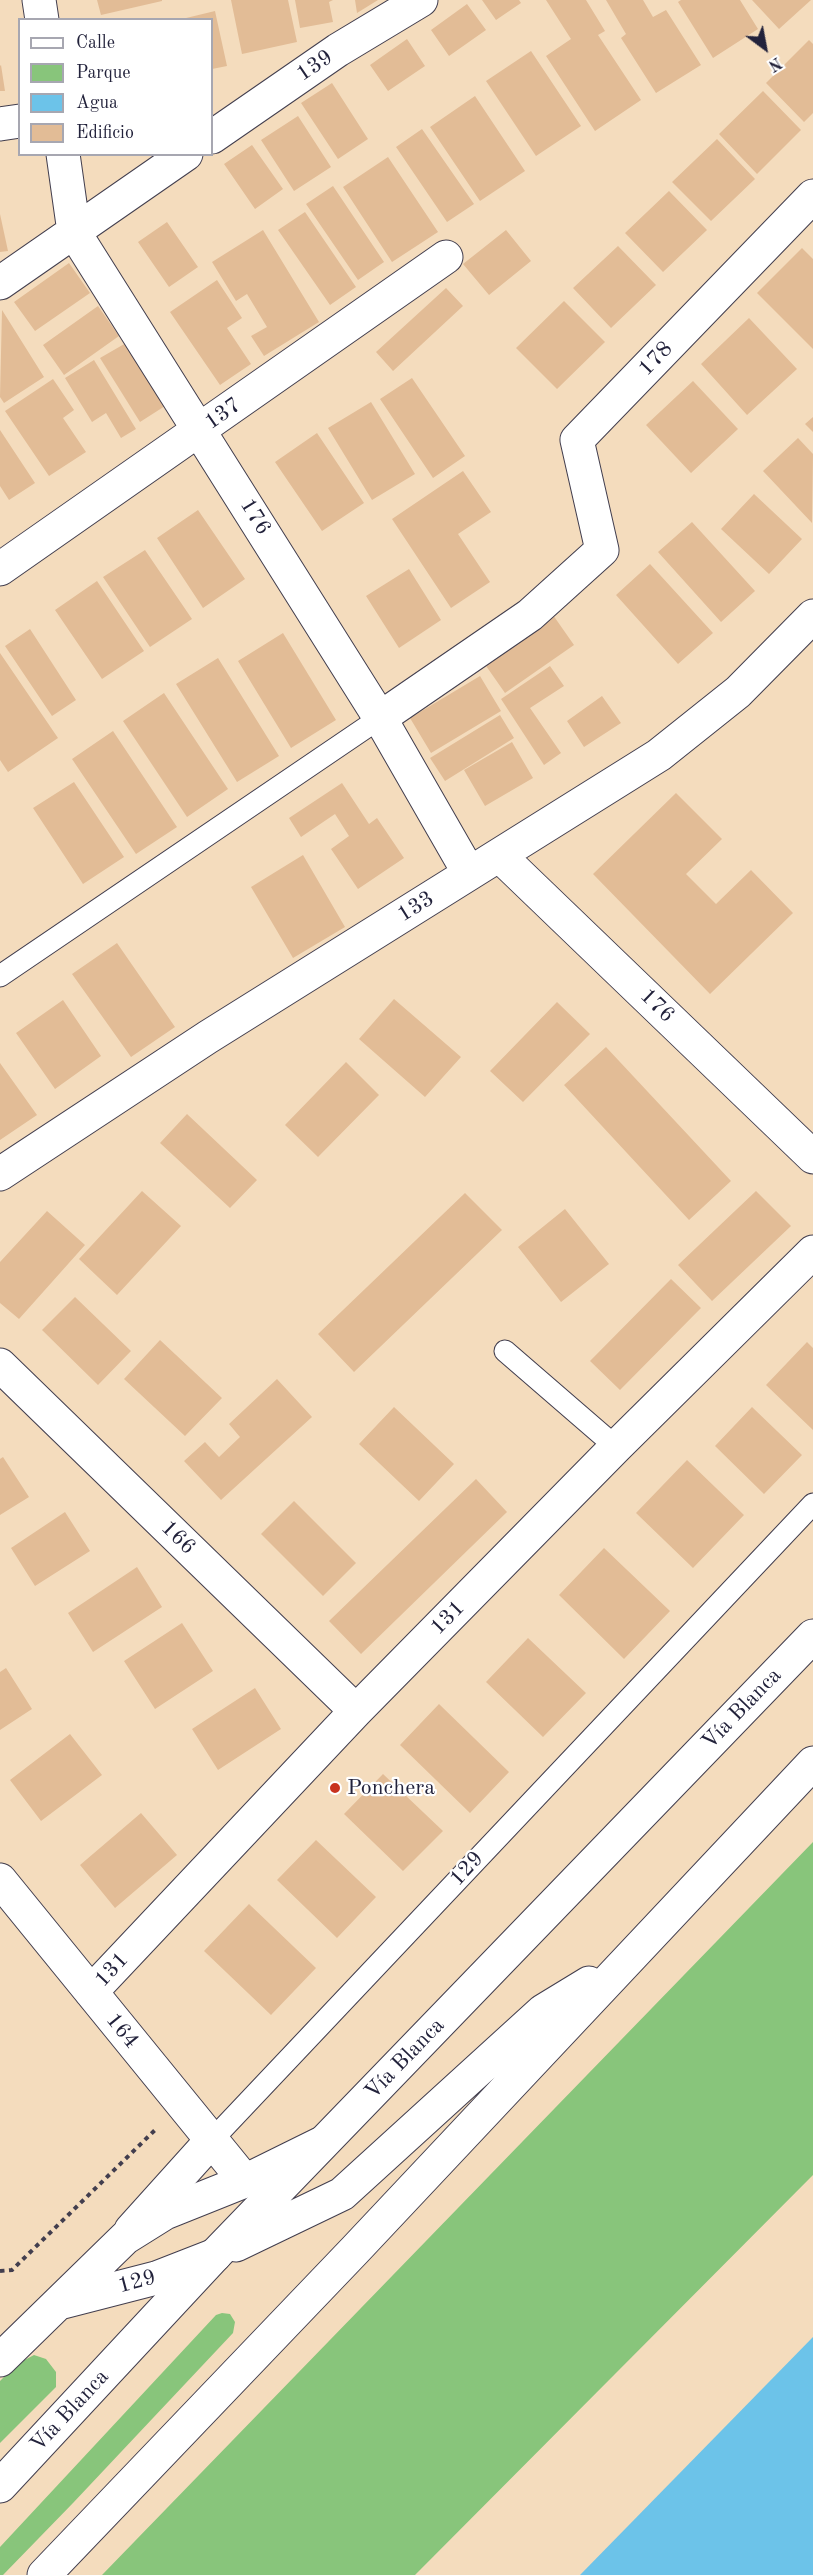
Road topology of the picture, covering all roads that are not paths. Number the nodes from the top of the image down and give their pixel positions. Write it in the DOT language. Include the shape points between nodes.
graph roads {
  1 [pos="39,0"];
  2 [pos="421,0"];
  3 [pos="42,18"];
  4 [pos="18,121"];
  5 [pos="0,123"];
  6 [pos="213,136"];
  7 [pos="63,156"];
  8 [pos="183,156"];
  9 [pos="813,196"];
  10 [pos="74,232"];
  11 [pos="446,257"];
  12 [pos="0,283"];
  13 [pos="200,430"];
  14 [pos="0,569"];
  15 [pos="813,616"];
  16 [pos="380,718"];
  17 [pos="500,856"];
  18 [pos="469,873"];
  19 [pos="0,976"];
  20 [pos="813,1157"];
  21 [pos="0,1174"];
  22 [pos="813,1252"];
  23 [pos="505,1351"];
  24 [pos="0,1365"];
  25 [pos="616,1447"];
  26 [pos="813,1504"];
  27 [pos="813,1636"];
  28 [pos="356,1711"];
  29 [pos="813,1763"];
  30 [pos="0,1881"];
  31 [pos="629,1958"];
  32 [pos="91,1992"];
  33 [pos="212,2140"];
  34 [pos="325,2142"];
  35 [pos="245,2181"];
  36 [pos="125,2238"];
  37 [pos="215,2254"];
  38 [pos="57,2304"];
  39 [pos="0,2360"];
  40 [pos="0,2486"];
  41 [pos="44,2575"];
  1 -- 3 [label="main road"];
  2 -- 6 [label="main road, 139" via="339,50"];
  4 -- 5 [label="main road"];
  7 -- 10 [label="main road, 176"];
  8 -- 10 [label="main road"];
  9 -- 16 [label="main road, 178" via="577,440 602,550 530,615"];
  10 -- 12 [label="main road"];
  10 -- 13 [label="main road, 176"];
  11 -- 13 [label="main road, 137"];
  13 -- 14 [label="main road, 137"];
  13 -- 16 [label="main road, 176"];
  15 -- 17 [label="main road, 133" via="738,692 659,755"];
  16 -- 18 [label="main road, 176"];
  16 -- 19 [label="lane"];
  17 -- 18 [label="main road, 133"];
  17 -- 20 [label="main road, 176"];
  18 -- 21 [label="main road, 133"];
  22 -- 25 [label="main road, 131"];
  23 -- 25 [label="lane"];
  24 -- 28 [label="main road, 166"];
  25 -- 28 [label="main road, 131"];
  26 -- 33 [label="lane, 129"];
  27 -- 34 [label="main road, Vía Blanca"];
  28 -- 32 [label="main road, 131"];
  29 -- 31 [label="main road"];
  30 -- 32 [label="main road, 164"];
  31 -- 37 [label="main road, 129" via="543,2011 342,2194"];
  31 -- 41 [label="main road"];
  32 -- 33 [label="main road, 164"];
  33 -- 35 [label="main road, 164"];
  33 -- 36 [label="main road, 129"];
  34 -- 35 [label="main road, 129"];
  34 -- 37 [label="main road, Vía Blanca"];
  35 -- 36 [label="main road, 129" via="165,2213"];
  36 -- 38 [label="main road, 129"];
  37 -- 38 [label="main road, 129" via="156,2278"];
  37 -- 40 [label="main road, Vía Blanca"];
  38 -- 39 [label="main road, 129"];
}
